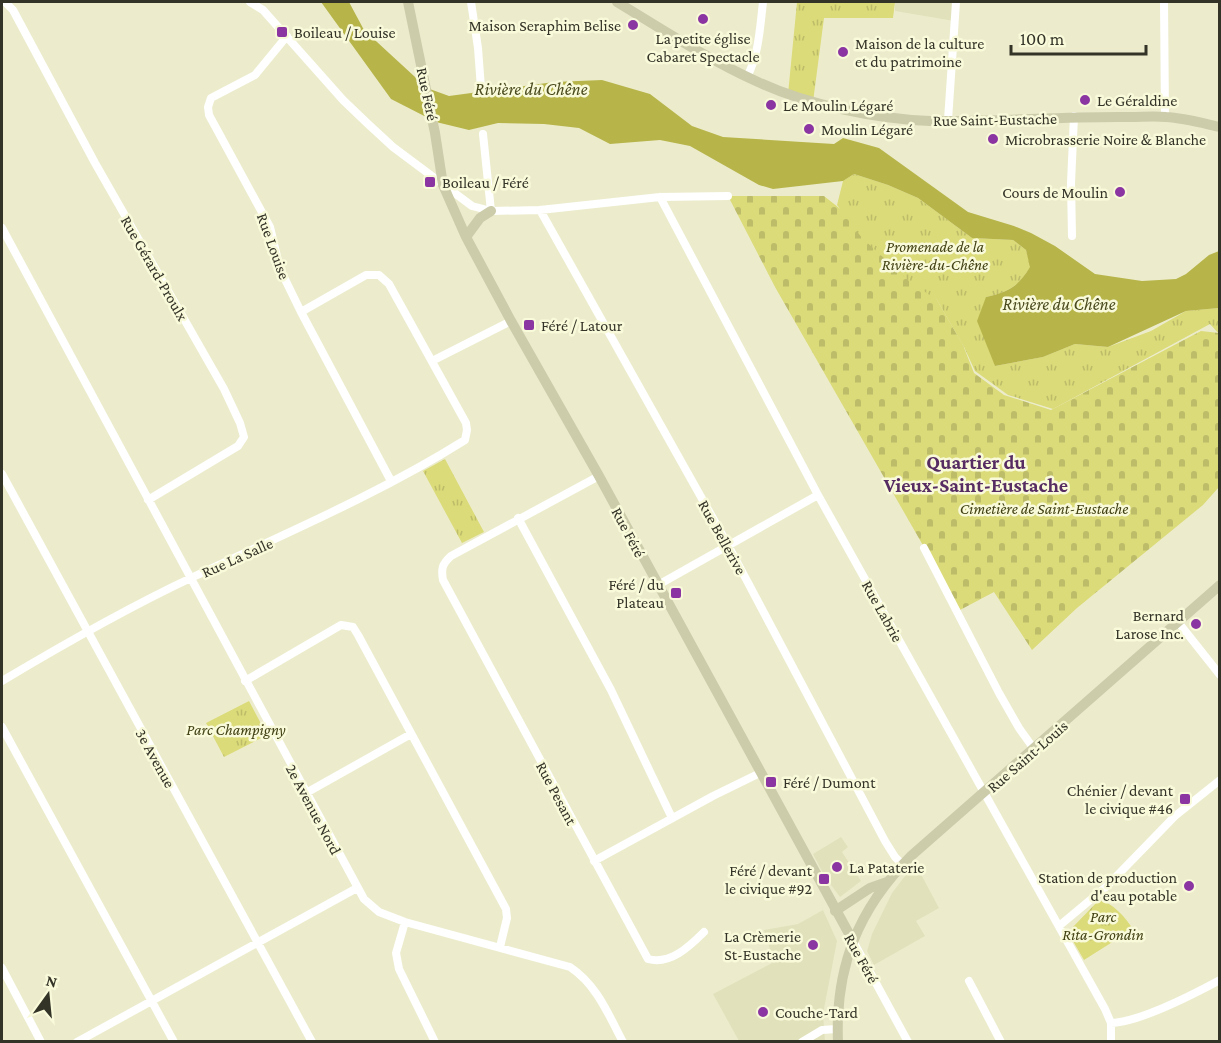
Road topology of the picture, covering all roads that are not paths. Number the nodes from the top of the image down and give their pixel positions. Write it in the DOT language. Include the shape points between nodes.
graph roads {
  1 [pos="5,2"];
  2 [pos="250,2"];
  3 [pos="408,2"];
  4 [pos="471,2"];
  5 [pos="617,2"];
  6 [pos="763,2"];
  7 [pos="956,2"];
  8 [pos="1164,2"];
  9 [pos="287,36"];
  10 [pos="747,77"];
  11 [pos="481,88"];
  12 [pos="1074,116"];
  13 [pos="1165,117"];
  14 [pos="948,120"];
  15 [pos="1220,127"];
  16 [pos="483,134"];
  17 [pos="443,185"];
  18 [pos="728,196"];
  19 [pos="660,197"];
  20 [pos="540,210"];
  21 [pos="491,211"];
  22 [pos="2,228"];
  23 [pos="1072,236"];
  24 [pos="466,237"];
  25 [pos="301,312"];
  26 [pos="511,321"];
  27 [pos="432,361"];
  28 [pos="2,474"];
  29 [pos="599,476"];
  30 [pos="391,481"];
  31 [pos="819,495"];
  32 [pos="148,500"];
  33 [pos="518,518"];
  34 [pos="728,545"];
  35 [pos="924,548"];
  36 [pos="191,578"];
  37 [pos="658,585"];
  38 [pos="1220,585"];
  39 [pos="1178,622"];
  40 [pos="87,632"];
  41 [pos="1220,675"];
  42 [pos="2,681"];
  43 [pos="245,681"];
  44 [pos="2,727"];
  45 [pos="411,734"];
  46 [pos="1034,749"];
  47 [pos="760,773"];
  48 [pos="1220,780"];
  49 [pos="306,793"];
  50 [pos="984,793"];
  51 [pos="672,818"];
  52 [pos="594,861"];
  53 [pos="903,865"];
  54 [pos="888,881"];
  55 [pos="357,888"];
  56 [pos="835,911"];
  57 [pos="405,922"];
  58 [pos="1059,926"];
  59 [pos="704,932"];
  60 [pos="853,941"];
  61 [pos="259,943"];
  62 [pos="500,947"];
  63 [pos="2,968"];
  64 [pos="1220,980"];
  65 [pos="969,981"];
  66 [pos="152,1001"];
  67 [pos="1111,1023"];
  68 [pos="837,1029"];
  69 [pos="42,1041"];
  70 [pos="77,1041"];
  71 [pos="174,1041"];
  72 [pos="312,1041"];
  73 [pos="435,1041"];
  74 [pos="623,1041"];
  75 [pos="802,1041"];
  76 [pos="838,1041"];
  77 [pos="908,1041"];
  78 [pos="1001,1041"];
  79 [pos="1111,1041"];
  1 -- 32 [label="street, Rue Gérard-Proulx" via="13,10 240,423 244,437 238,446"];
  2 -- 9 [label="street"];
  3 -- 17 [label="street, Rue Féré"];
  4 -- 11 [label="street"];
  5 -- 10 [label="street, Rue Saint-Eustache"];
  6 -- 10 [label="street" via="759,39"];
  7 -- 14 [label="street"];
  8 -- 13 [label="street"];
  9 -- 17 [label="street" via="367,123"];
  9 -- 25 [label="street, Rue Louise" via="255,75 211,98 208,106 209,115 270,227 280,268"];
  10 -- 14 [label="street, Rue Saint-Eustache" via="821,103 883,116"];
  12 -- 13 [label="street, Rue Saint-Eustache"];
  12 -- 14 [label="street, Rue Saint-Eustache"];
  12 -- 23 [label="street"];
  13 -- 15 [label="street, Rue Saint-Eustache"];
  16 -- 21 [label="street"];
  17 -- 21 [label="street" via="472,207"];
  17 -- 24 [label="street, Rue Féré"];
  18 -- 19 [label="street"];
  19 -- 20 [label="street"];
  19 -- 31 [label="street, Rue Labrie"];
  20 -- 21 [label="street"];
  20 -- 34 [label="street, Rue Bellerive"];
  21 -- 24 [label="street" via="480,218"];
  22 -- 32 [label="street, 2e Avenue Nord"];
  24 -- 26 [label="street, Rue Féré"];
  25 -- 27 [label="street" via="366,275 379,275 389,284"];
  25 -- 30 [label="street, Rue Louise"];
  26 -- 27 [label="street"];
  26 -- 29 [label="street, Rue Féré"];
  27 -- 30 [label="street, Rue La Salle" via="465,423 465,440"];
  28 -- 40 [label="street, 3e Avenue"];
  29 -- 33 [label="street"];
  29 -- 37 [label="street, Rue Féré"];
  30 -- 36 [label="street, Rue La Salle"];
  31 -- 34 [label="street"];
  31 -- 50 [label="street, Rue Labrie"];
  32 -- 36 [label="street, 2e Avenue Nord"];
  33 -- 51 [label="street" via="611,690"];
  33 -- 52 [label="street, Rue Pesant" via="450,555 442,566 443,580"];
  34 -- 37 [label="street"];
  34 -- 53 [label="street, Rue Bellerive" via="885,841"];
  35 -- 46 [label="street" via="1004,702"];
  36 -- 40 [label="street, Rue La Salle"];
  36 -- 43 [label="street, 2e Avenue Nord"];
  37 -- 47 [label="street, Rue Féré"];
  38 -- 39 [label="street, Rue Saint-Louis"];
  39 -- 41 [label="street"];
  39 -- 46 [label="street, Rue Saint-Louis"];
  40 -- 42 [label="street, Rue La Salle"];
  40 -- 61 [label="street, 3e Avenue"];
  43 -- 45 [label="street" via="347,625 358,634"];
  43 -- 49 [label="street, 2e Avenue Nord"];
  44 -- 66 [label="street"];
  45 -- 49 [label="street"];
  45 -- 62 [label="street" via="506,909"];
  46 -- 50 [label="street, Rue Saint-Louis"];
  47 -- 51 [label="street"];
  47 -- 56 [label="street, Rue Féré"];
  48 -- 58 [label="street" via="1175,816 1107,886"];
  49 -- 55 [label="street, 2e Avenue Nord"];
  50 -- 53 [label="street, Rue Saint-Louis"];
  50 -- 58 [label="street, Rue Labrie"];
  51 -- 52 [label="street"];
  52 -- 59 [label="street, Rue Pesant" via="648,959 658,962 687,949"];
  53 -- 54 [label="street, Rue Saint-Louis"];
  54 -- 56 [label="street"];
  54 -- 60 [label="street, Rue Saint-Louis"];
  55 -- 57 [label="street, 2e Avenue Nord" via="379,912"];
  55 -- 61 [label="street"];
  56 -- 60 [label="street, Rue Féré"];
  57 -- 62 [label="street, 2e Avenue Nord"];
  57 -- 73 [label="street" via="396,953 399,969"];
  58 -- 67 [label="street, Rue Labrie"];
  60 -- 68 [label="street, Rue Saint-Louis" via="840,982"];
  60 -- 77 [label="street, Rue Féré"];
  61 -- 66 [label="street"];
  61 -- 72 [label="street, 3e Avenue"];
  62 -- 74 [label="street, 2e Avenue Nord" via="570,967 583,975"];
  63 -- 69 [label="street"];
  64 -- 67 [label="street" via="1160,1008"];
  65 -- 78 [label="street"];
  66 -- 70 [label="street"];
  66 -- 71 [label="street"];
  67 -- 79 [label="street, Rue Labrie"];
  68 -- 75 [label="street" via="822,1030"];
  68 -- 76 [label="street, Rue Saint-Louis"];
}
